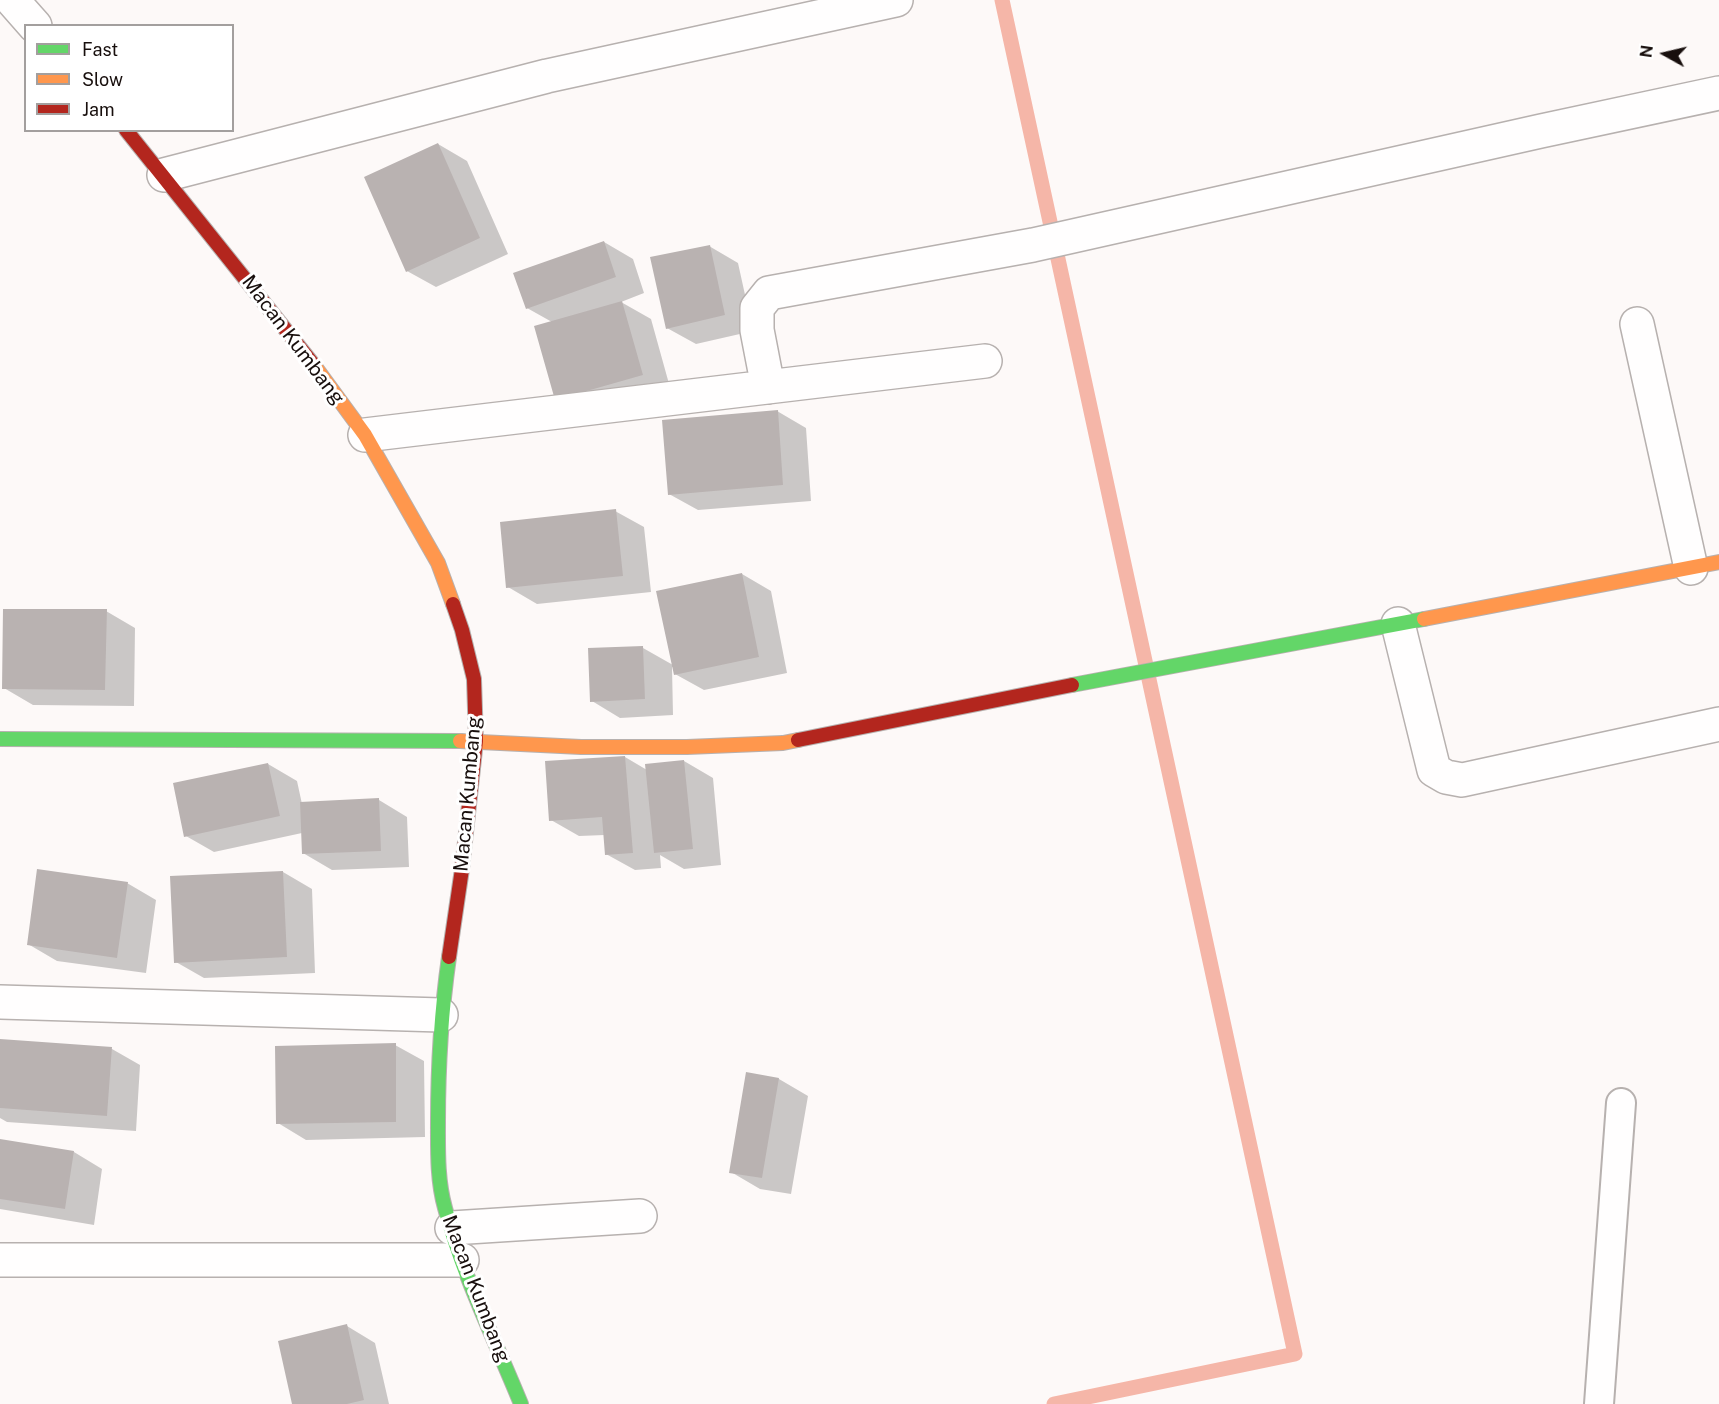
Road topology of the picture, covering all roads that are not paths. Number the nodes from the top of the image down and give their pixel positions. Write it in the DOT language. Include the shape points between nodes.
graph roads {
  1 [pos="12,0"];
  2 [pos="896,0"];
  3 [pos="33,24"];
  4 [pos="1719,93"];
  5 [pos="128,132"];
  6 [pos="164,175"];
  7 [pos="1637,324"];
  8 [pos="985,361"];
  9 [pos="768,387"];
  10 [pos="365,435"];
  11 [pos="1705,565"];
  12 [pos="1398,624"];
  13 [pos="1719,724"];
  14 [pos="0,739"];
  15 [pos="476,741"];
  16 [pos="0,1002"];
  17 [pos="441,1015"];
  18 [pos="1621,1103"];
  19 [pos="640,1216"];
  20 [pos="452,1228"];
  21 [pos="0,1260"];
  22 [pos="462,1260"];
  23 [pos="521,1404"];
  24 [pos="1599,1404"];
  1 -- 3 [label="street"];
  2 -- 6 [label="street" via="548,76"];
  4 -- 9 [label="street" via="1076,236 769,293 757,308 757,330"];
  5 -- 6 [label="street, Macan Kumbang"];
  6 -- 10 [label="street, Macan Kumbang" via="300,345"];
  7 -- 11 [label="street"];
  8 -- 9 [label="street"];
  9 -- 10 [label="street"];
  10 -- 15 [label="street, Macan Kumbang" via="438,563 462,630 474,679"];
  11 -- 12 [label="street"];
  12 -- 13 [label="street" via="1434,770 1446,777 1462,780"];
  12 -- 15 [label="street" via="1169,665 783,743 581,747"];
  14 -- 15 [label="street"];
  15 -- 17 [label="street, Macan Kumbang"];
  16 -- 17 [label="street"];
  17 -- 20 [label="street, Macan Kumbang" via="438,1154 444,1206"];
  18 -- 24 [label="lane"];
  19 -- 20 [label="street"];
  20 -- 22 [label="street, Macan Kumbang"];
  21 -- 22 [label="street"];
  22 -- 23 [label="street, Macan Kumbang"];
}
